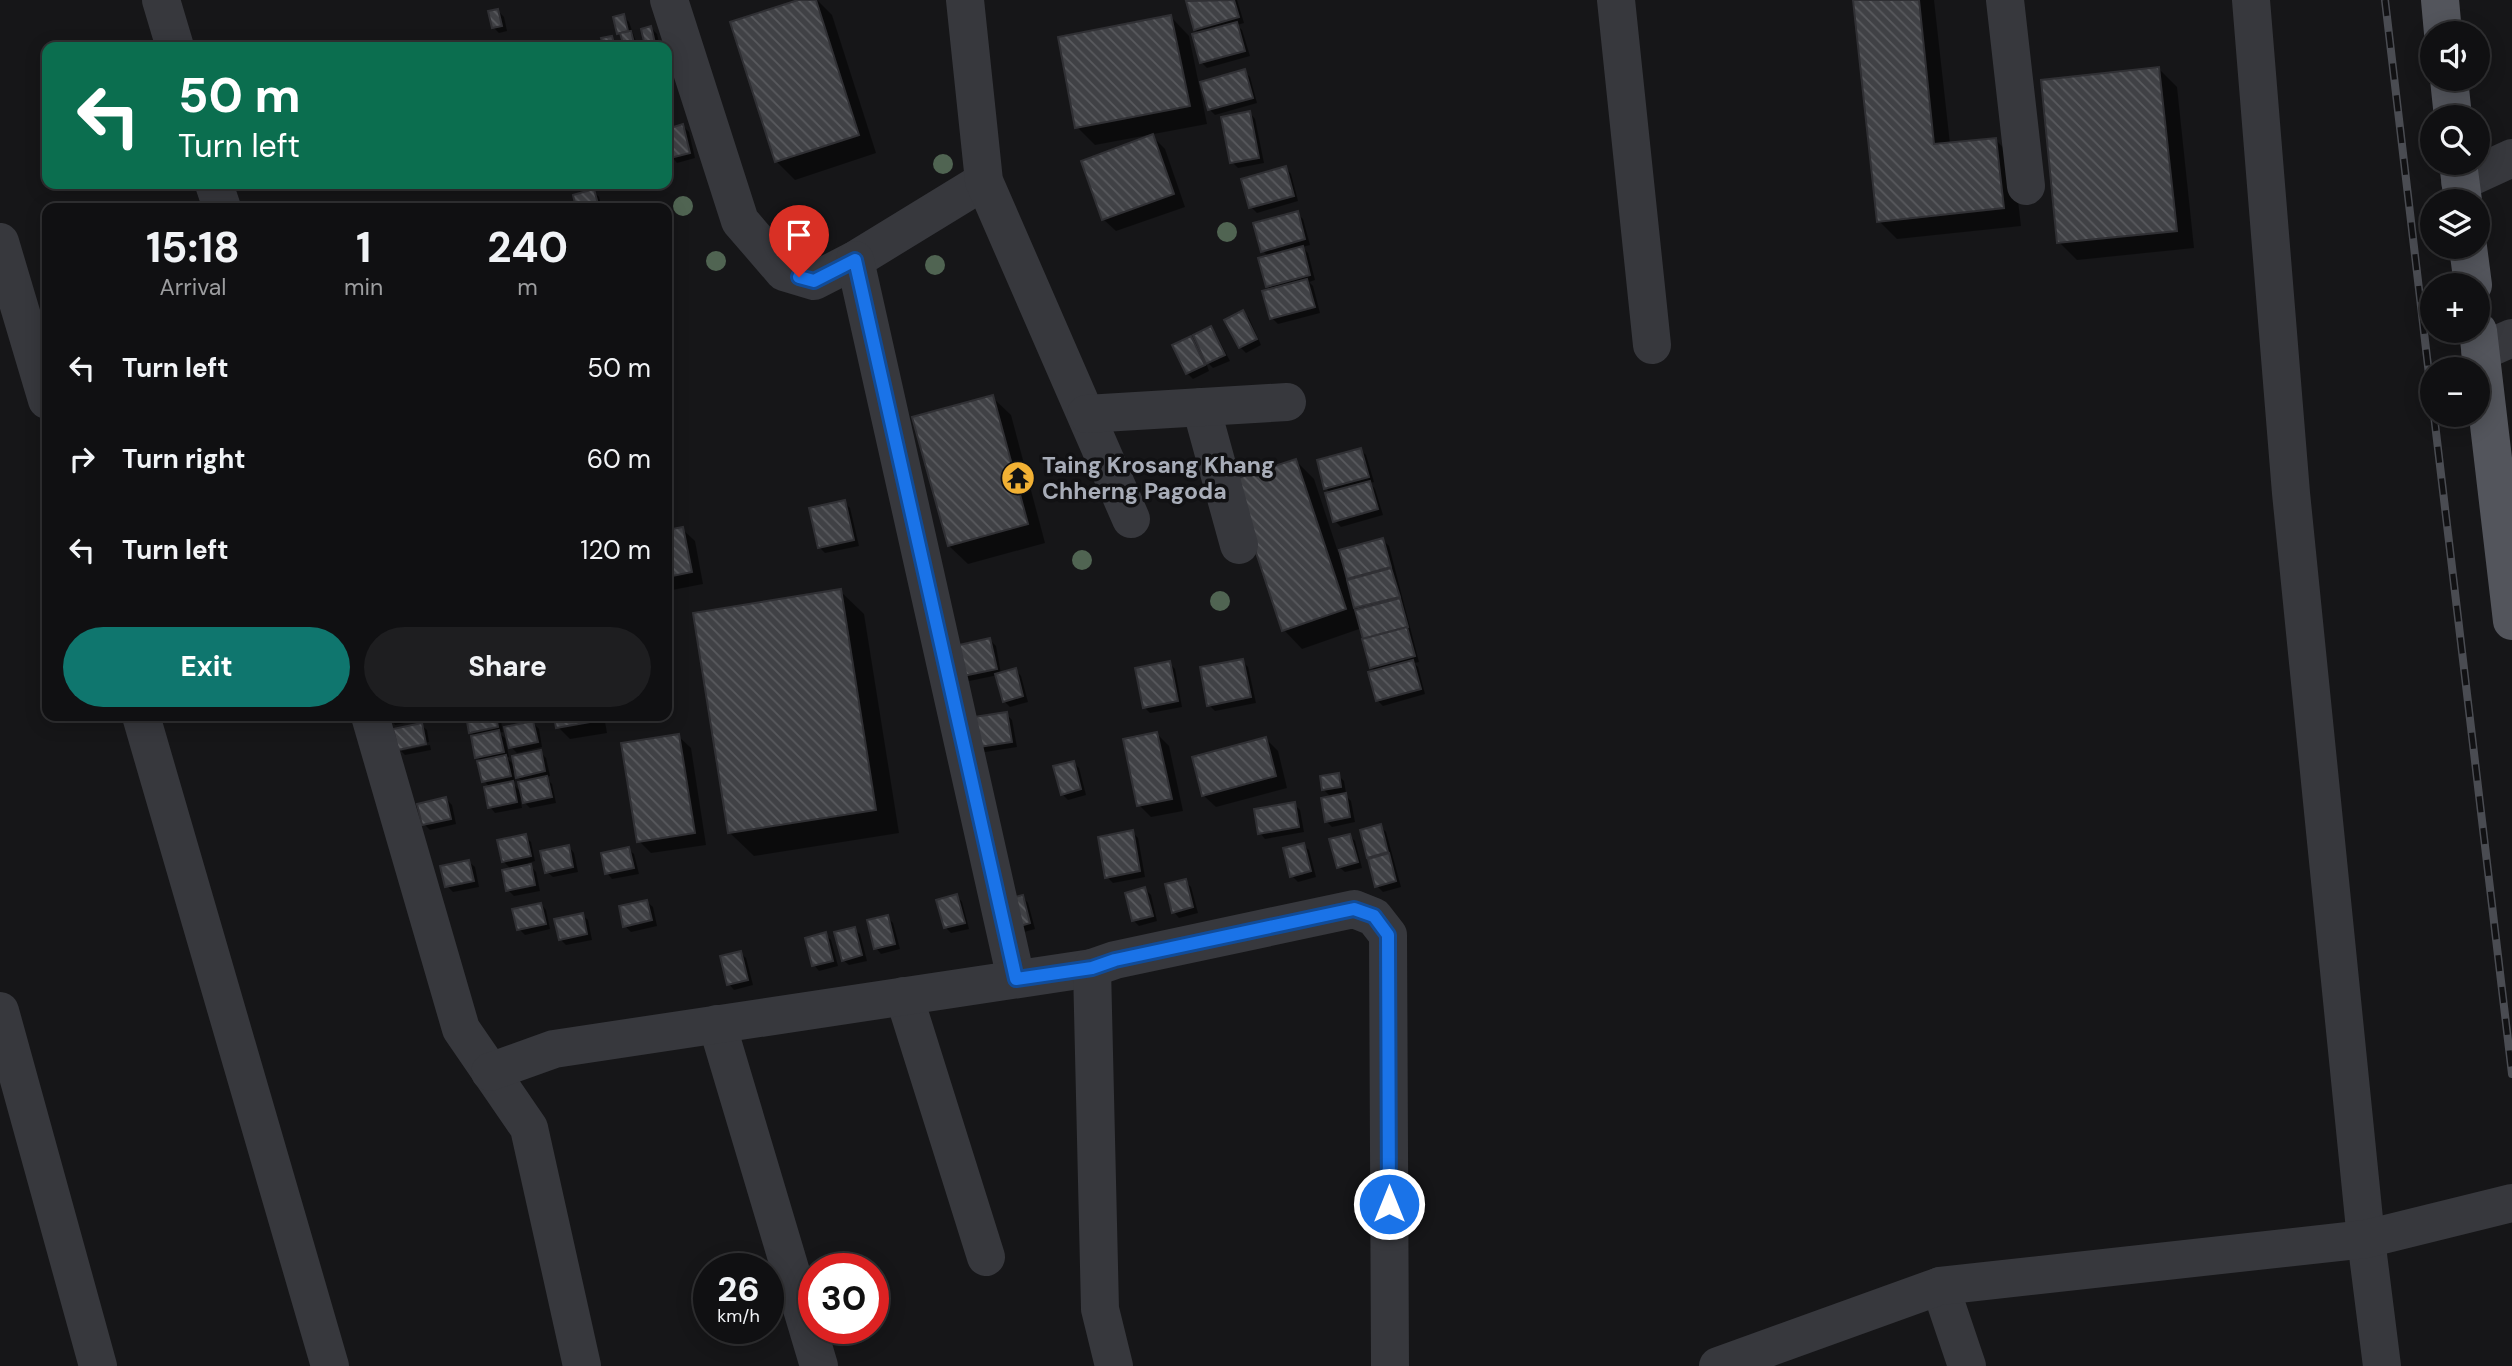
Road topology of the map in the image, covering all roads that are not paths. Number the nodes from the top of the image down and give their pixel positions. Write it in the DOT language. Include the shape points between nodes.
graph roads {
  1 [pos="161,0"];
  2 [pos="669,0"];
  3 [pos="965,0"];
  4 [pos="1616,0"];
  5 [pos="2005,0"];
  6 [pos="2251,0"];
  7 [pos="2440,0"];
  8 [pos="2442,21"];
  9 [pos="174,42"];
  10 [pos="2512,158"];
  11 [pos="984,181"];
  12 [pos="2460,182"];
  13 [pos="2026,186"];
  14 [pos="0,242"];
  15 [pos="855,260"];
  16 [pos="2490,340"];
  17 [pos="1652,345"];
  18 [pos="42,383"];
  19 [pos="1287,402"];
  20 [pos="1201,407"];
  21 [pos="1086,414"];
  22 [pos="1131,519"];
  23 [pos="1239,545"];
  24 [pos="2512,621"];
  25 [pos="142,721"];
  26 [pos="371,721"];
  27 [pos="1092,968"];
  28 [pos="1016,979"];
  29 [pos="904,996"];
  30 [pos="0,1011"];
  31 [pos="717,1024"];
  32 [pos="491,1072"];
  33 [pos="2512,1203"];
  34 [pos="2366,1239"];
  35 [pos="986,1257"];
  36 [pos="1940,1286"];
  37 [pos="98,1366"];
  38 [pos="330,1366"];
  39 [pos="582,1366"];
  40 [pos="819,1366"];
  41 [pos="1114,1366"];
  42 [pos="1390,1366"];
  43 [pos="1718,1366"];
  44 [pos="1968,1366"];
  45 [pos="2382,1366"];
  1 -- 9 [label="street"];
  2 -- 15 [label="street" via="740,221 784,272 814,281"];
  3 -- 11 [label="street"];
  4 -- 17 [label="street"];
  5 -- 13 [label="street"];
  6 -- 34 [label="street" via="2291,493"];
  7 -- 8 [label="main road"];
  10 -- 12 [label="street"];
  11 -- 15 [label="street"];
  11 -- 21 [label="street"];
  14 -- 18 [label="street"];
  15 -- 28 [label="street"];
  16 -- 24 [label="main road"];
  19 -- 20 [label="street"];
  20 -- 21 [label="street"];
  20 -- 23 [label="street"];
  21 -- 22 [label="street"];
  25 -- 38 [label="street"];
  26 -- 32 [label="street" via="461,1029"];
  27 -- 28 [label="street"];
  27 -- 41 [label="street" via="1100,1309"];
  27 -- 42 [label="street" via="1354,909 1374,916 1388,935"];
  28 -- 29 [label="street"];
  29 -- 31 [label="street"];
  29 -- 35 [label="street"];
  30 -- 37 [label="street"];
  31 -- 32 [label="street" via="554,1049"];
  31 -- 40 [label="street"];
  32 -- 39 [label="street" via="529,1128"];
  33 -- 34 [label="street"];
  34 -- 36 [label="street"];
  34 -- 45 [label="street"];
  36 -- 43 [label="street"];
  36 -- 44 [label="street"];
}
